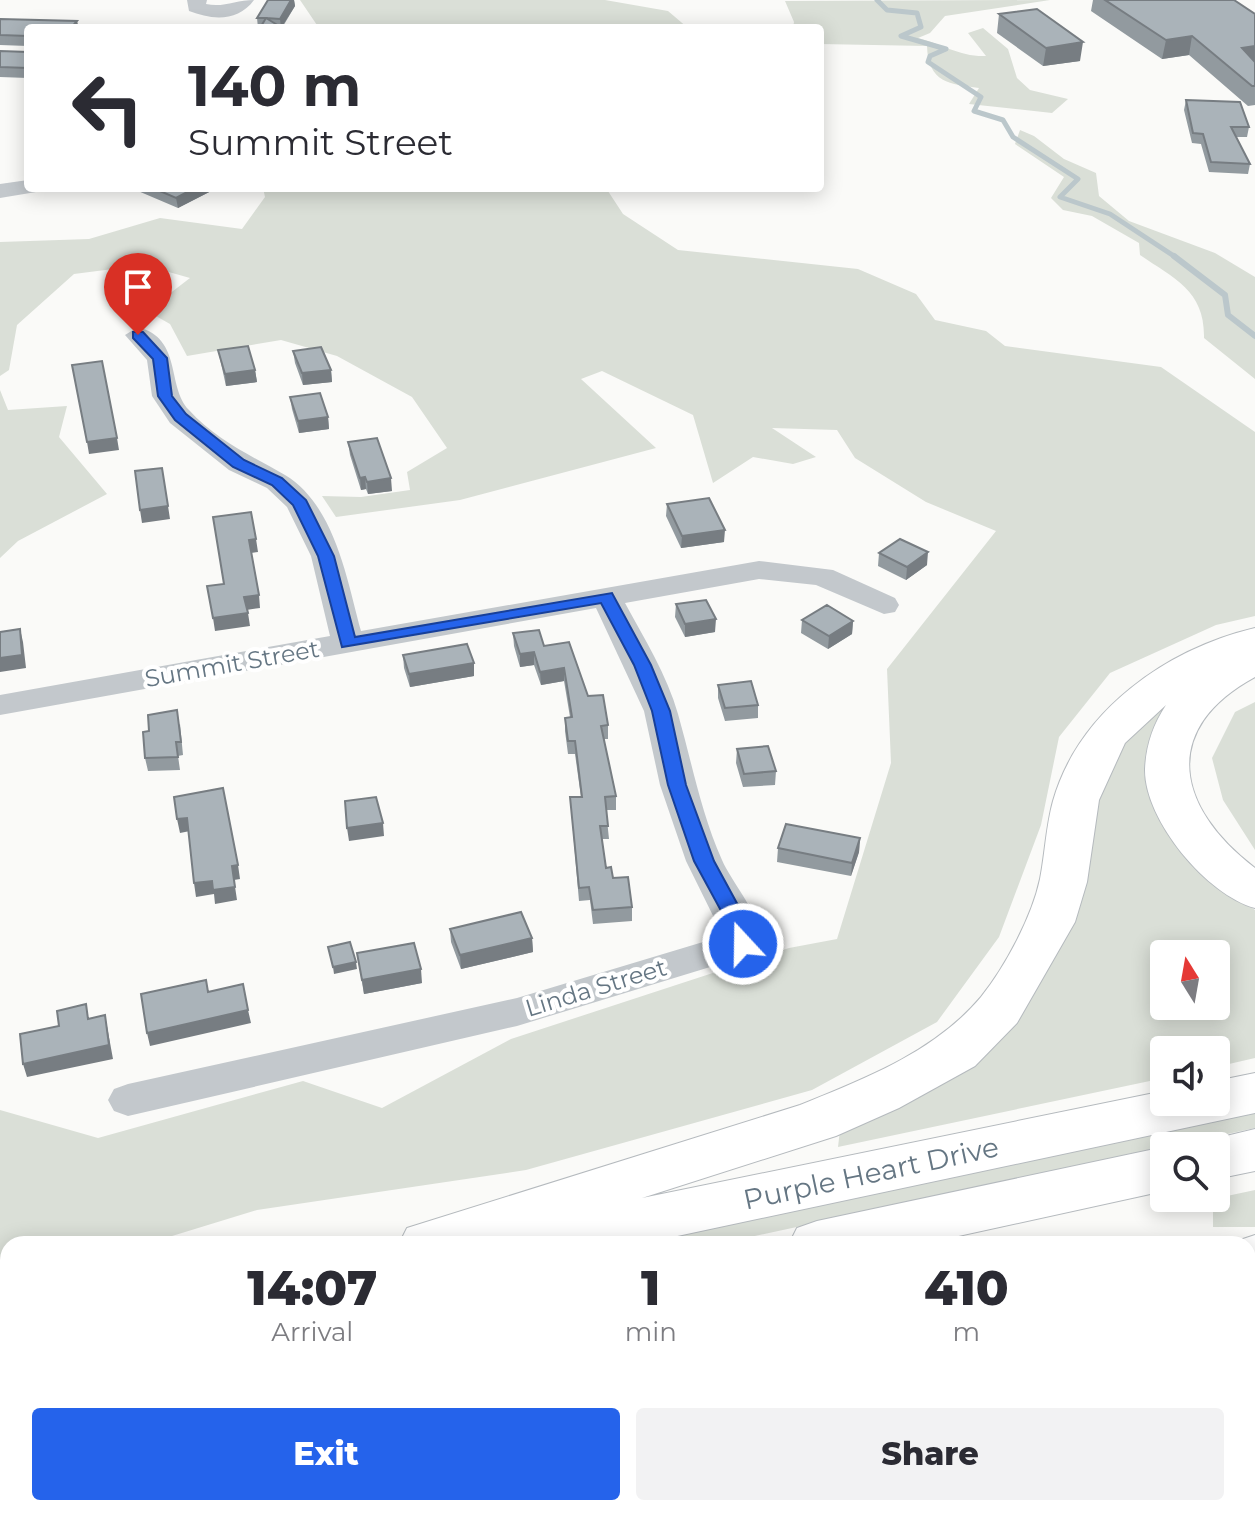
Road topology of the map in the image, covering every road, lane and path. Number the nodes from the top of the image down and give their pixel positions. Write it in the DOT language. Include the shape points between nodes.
graph roads {
  1 [pos="197,0"];
  2 [pos="244,0"];
  3 [pos="223,20"];
  4 [pos="24,188"];
  5 [pos="0,191"];
  6 [pos="138,335"];
  7 [pos="606,597"];
  8 [pos="884,605"];
  9 [pos="1255,640"];
  10 [pos="348,644"];
  11 [pos="1255,661"];
  12 [pos="0,705"];
  13 [pos="1255,892"];
  14 [pos="1255,1093"];
  15 [pos="1230,1098"];
  16 [pos="128,1100"];
  17 [pos="1150,1115"];
  18 [pos="1255,1150"];
  19 [pos="1230,1155"];
  20 [pos="1150,1172"];
  21 [pos="452,1236"];
  22 [pos="569,1236"];
  23 [pos="854,1236"];
  1 -- 3 [label="street" via="200,9"];
  2 -- 3 [label="street"];
  4 -- 5 [label="street"];
  6 -- 10 [label="street" via="160,358 165,396 180,417 300,503 326,556"];
  7 -- 8 [label="street, Summit Street" via="759,570 791,571 847,585"];
  7 -- 10 [label="street, Summit Street"];
  7 -- 16 [label="street, Linda Street" via="661,711 677,785 704,861 741,929 743,944 517,1012"];
  9 -- 21 [label="main road" via="1190,664 1137,704 1106,736 1076,800 1051,922 999,1010 957,1052 817,1121"];
  10 -- 12 [label="street, Summit Street"];
  11 -- 13 [label="main road" via="1223,677 1188,705 1172,728 1167,754 1171,791 1184,823 1211,856"];
  14 -- 15 [label="main road, Purple Heart Drive"];
  17 -- 22 [label="main road, Purple Heart Drive"];
  18 -- 19 [label="main road"];
  20 -- 23 [label="main road"];
}
